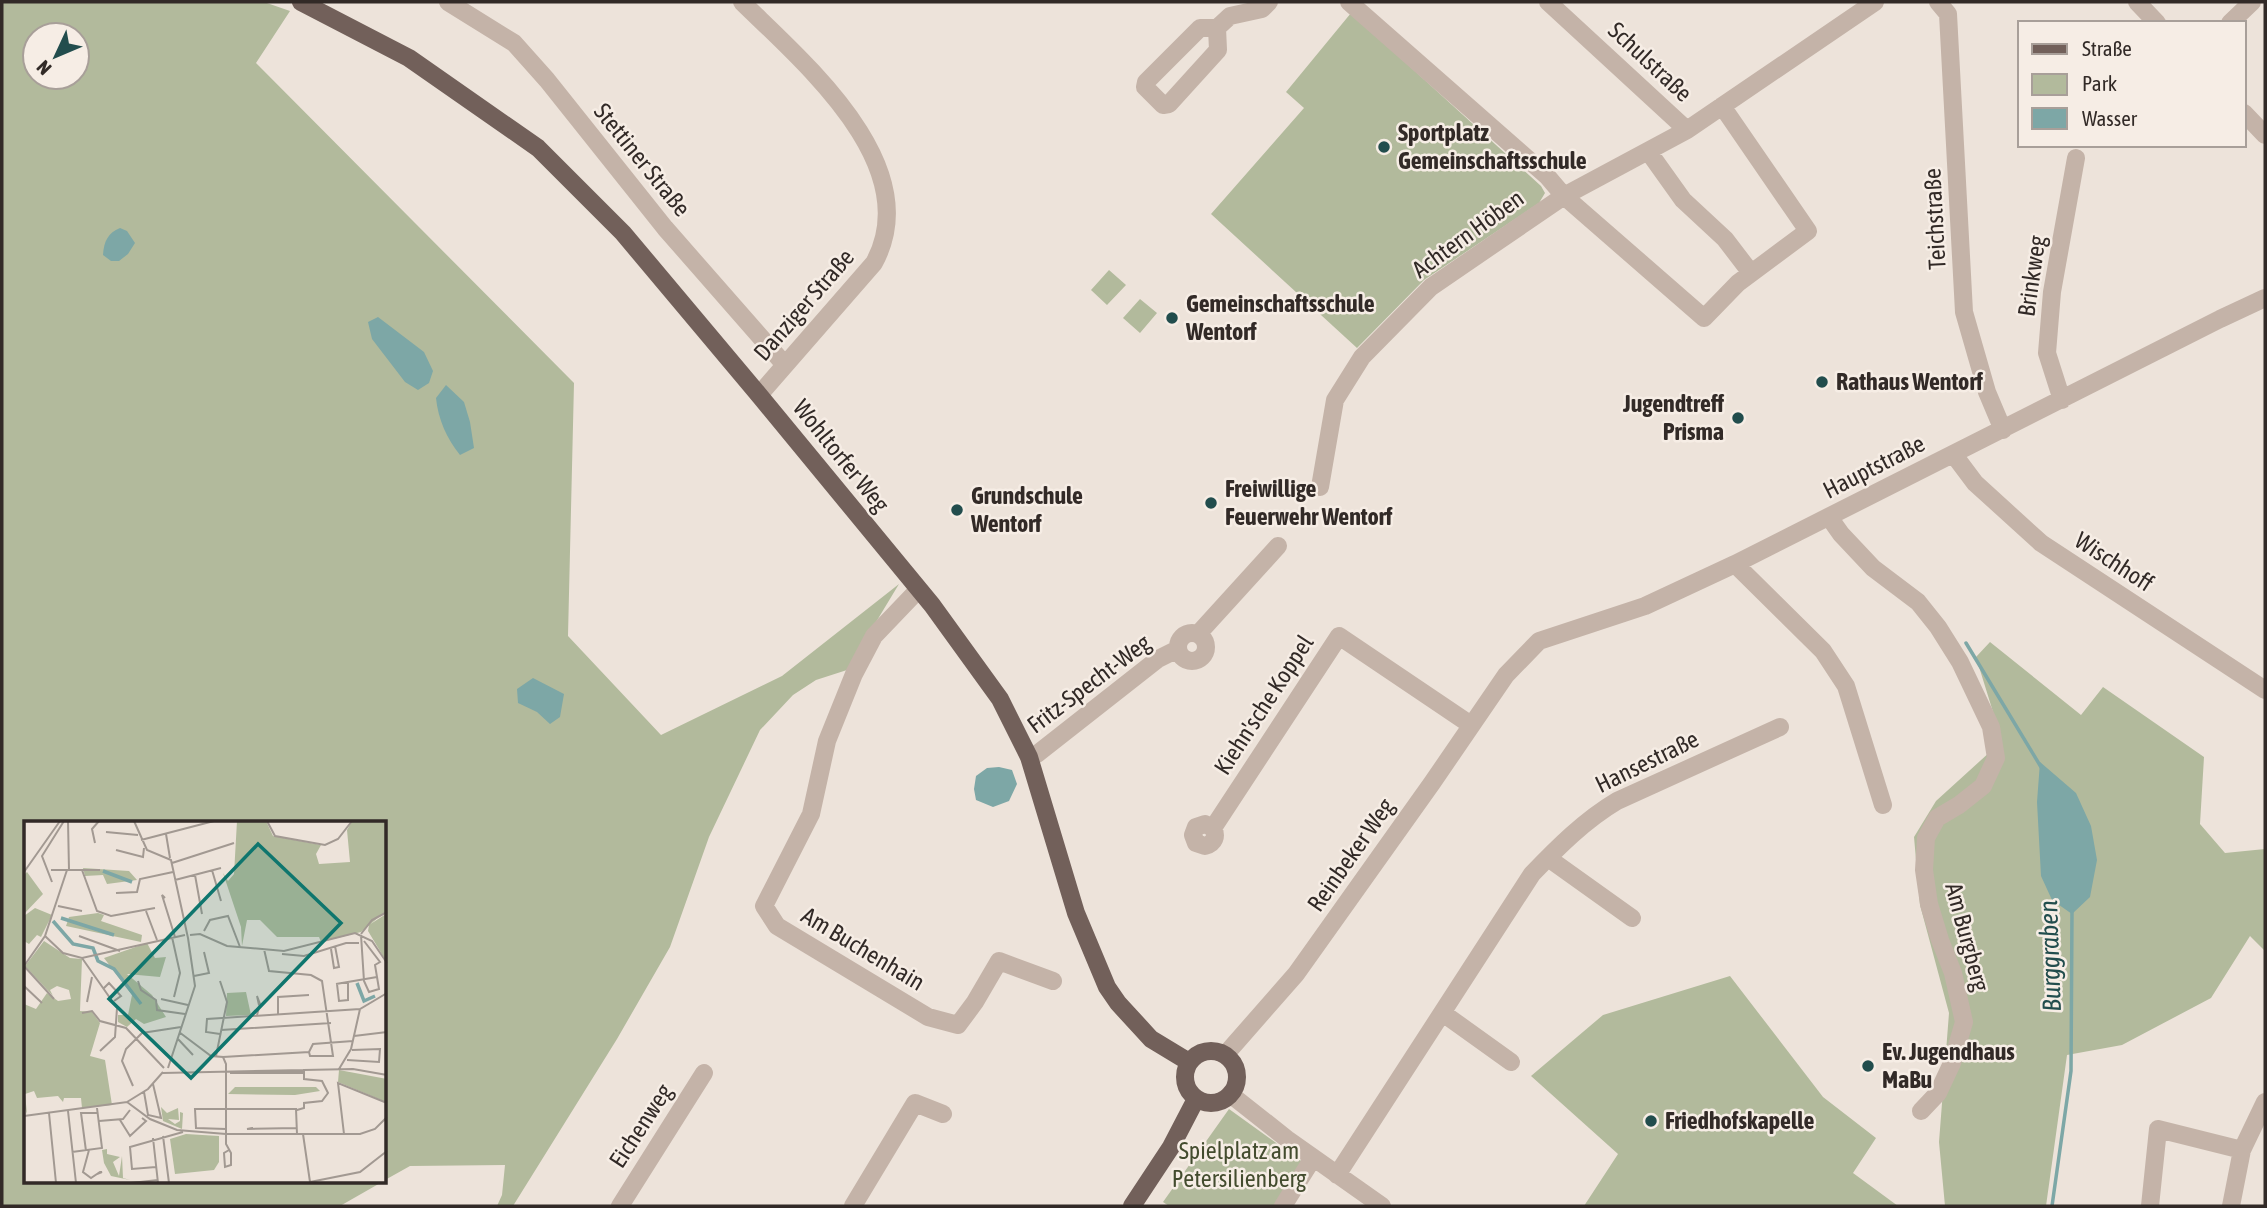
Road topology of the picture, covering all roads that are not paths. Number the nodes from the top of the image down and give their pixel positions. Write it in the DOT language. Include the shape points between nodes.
graph roads {
  1 [pos="301,2"];
  2 [pos="448,2"];
  3 [pos="742,2"];
  4 [pos="1269,2"];
  5 [pos="1349,2"];
  6 [pos="1548,2"];
  7 [pos="1875,2"];
  8 [pos="1938,2"];
  9 [pos="2137,2"];
  10 [pos="2252,2"];
  11 [pos="2155,21"];
  12 [pos="2232,21"];
  13 [pos="1217,28"];
  14 [pos="1722,106"];
  15 [pos="2246,115"];
  16 [pos="1687,130"];
  17 [pos="2265,135"];
  18 [pos="1648,151"];
  19 [pos="2076,158"];
  20 [pos="1564,196"];
  21 [pos="1751,273"];
  22 [pos="2265,298"];
  23 [pos="785,365"];
  24 [pos="759,395"];
  25 [pos="2062,400"];
  26 [pos="2003,430"];
  27 [pos="1954,455"];
  28 [pos="1320,487"];
  29 [pos="1829,517"];
  30 [pos="1278,546"];
  31 [pos="1735,564"];
  32 [pos="918,590"];
  33 [pos="1506,675"];
  34 [pos="2265,690"];
  35 [pos="1471,725"];
  36 [pos="1780,727"];
  37 [pos="1029,757"];
  38 [pos="1883,805"];
  39 [pos="1213,828"];
  40 [pos="1548,858"];
  41 [pos="1632,918"];
  42 [pos="1053,981"];
  43 [pos="1444,1014"];
  44 [pos="1225,1055"];
  45 [pos="1189,1062"];
  46 [pos="1511,1062"];
  47 [pos="704,1073"];
  48 [pos="1230,1094"];
  49 [pos="1196,1099"];
  50 [pos="2265,1102"];
  51 [pos="1921,1111"];
  52 [pos="943,1114"];
  53 [pos="2242,1150"];
  54 [pos="1313,1158"];
  55 [pos="1337,1175"];
  56 [pos="620,1206"];
  57 [pos="852,1206"];
  58 [pos="1132,1206"];
  59 [pos="1283,1206"];
  60 [pos="1382,1206"];
  61 [pos="2150,1206"];
  62 [pos="2231,1206"];
  1 -- 24 [label="main road, Wohltorfer Weg" via="409,58 538,148 623,233"];
  2 -- 23 [label="street, Stettiner Straße" via="514,43 665,228"];
  3 -- 23 [label="street, Danziger Straße" via="845,109 872,155 888,216 886,237 874,263"];
  4 -- 13 [label="street" via="1262,9 1230,16"];
  5 -- 20 [label="street"];
  6 -- 16 [label="street, Schulstraße"];
  7 -- 14 [label="street, Achtern Höben"];
  8 -- 26 [label="street, Teichstraße" via="1948,14 1964,312"];
  9 -- 11 [label="street"];
  10 -- 12 [label="street"];
  13 -- 13 [label="street" via="1200,28 1146,82 1145,87 1163,105 1169,104 1218,50"];
  14 -- 16 [label="street, Achtern Höben"];
  14 -- 21 [label="street" via="1808,231"];
  15 -- 17 [label="street"];
  16 -- 18 [label="street, Achtern Höben"];
  18 -- 20 [label="street, Achtern Höben"];
  18 -- 21 [label="street" via="1684,200 1725,239"];
  19 -- 25 [label="street, Brinkweg" via="2052,292 2047,353"];
  20 -- 21 [label="street" via="1704,318"];
  20 -- 28 [label="street, Achtern Höben" via="1432,287 1362,357 1335,400"];
  22 -- 25 [label="street, Hauptstraße"];
  23 -- 24 [label="street, Danziger Straße"];
  24 -- 32 [label="main road, Wohltorfer Weg"];
  25 -- 26 [label="street, Hauptstraße"];
  26 -- 27 [label="street, Hauptstraße"];
  27 -- 29 [label="street, Hauptstraße"];
  27 -- 34 [label="street, Wischhoff" via="1975,483 2041,543"];
  29 -- 31 [label="street, Hauptstraße"];
  29 -- 51 [label="street, Am Burgberg" via="1873,568 1918,602 1938,627 1991,727 1996,758 1983,786 1937,818 1926,838 1929,904 1964,1022 1938,1093"];
  30 -- 37 [label="street, Fritz-Specht-Weg" via="1198,634 1182,637 1178,649 1158,659"];
  31 -- 33 [label="street, Hauptstraße" via="1645,606 1539,641"];
  31 -- 38 [label="street" via="1823,651 1846,686"];
  32 -- 37 [label="main road, Wohltorfer Weg" via="1000,699"];
  32 -- 42 [label="street, Am Buchenhain" via="874,636 854,674 827,741 811,814 764,906 777,926 928,1017 958,1025 999,961"];
  33 -- 35 [label="street, Reinbeker Weg"];
  35 -- 39 [label="street, Kiehn'sche Koppel" via="1339,636"];
  35 -- 44 [label="street, Reinbeker Weg" via="1296,974"];
  36 -- 40 [label="street, Hansestraße" via="1617,801 1592,816"];
  37 -- 45 [label="main road, Wohltorfer Weg" via="1076,913 1107,987 1151,1039"];
  40 -- 41 [label="street"];
  40 -- 43 [label="street, Hansestraße" via="1532,874"];
  43 -- 46 [label="street"];
  43 -- 55 [label="street, Hansestraße"];
  44 -- 45 [label="main road" via="1202,1052"];
  44 -- 48 [label="main road" via="1237,1073"];
  45 -- 49 [label="main road" via="1184,1078"];
  47 -- 56 [label="street, Eichenweg"];
  48 -- 49 [label="main road" via="1218,1102"];
  48 -- 54 [label="street"];
  49 -- 58 [label="main road"];
  50 -- 53 [label="street"];
  52 -- 57 [label="street" via="915,1103"];
  53 -- 61 [label="street" via="2158,1129"];
  53 -- 62 [label="street"];
  54 -- 55 [label="street"];
  54 -- 59 [label="street"];
  55 -- 60 [label="street"];
}
